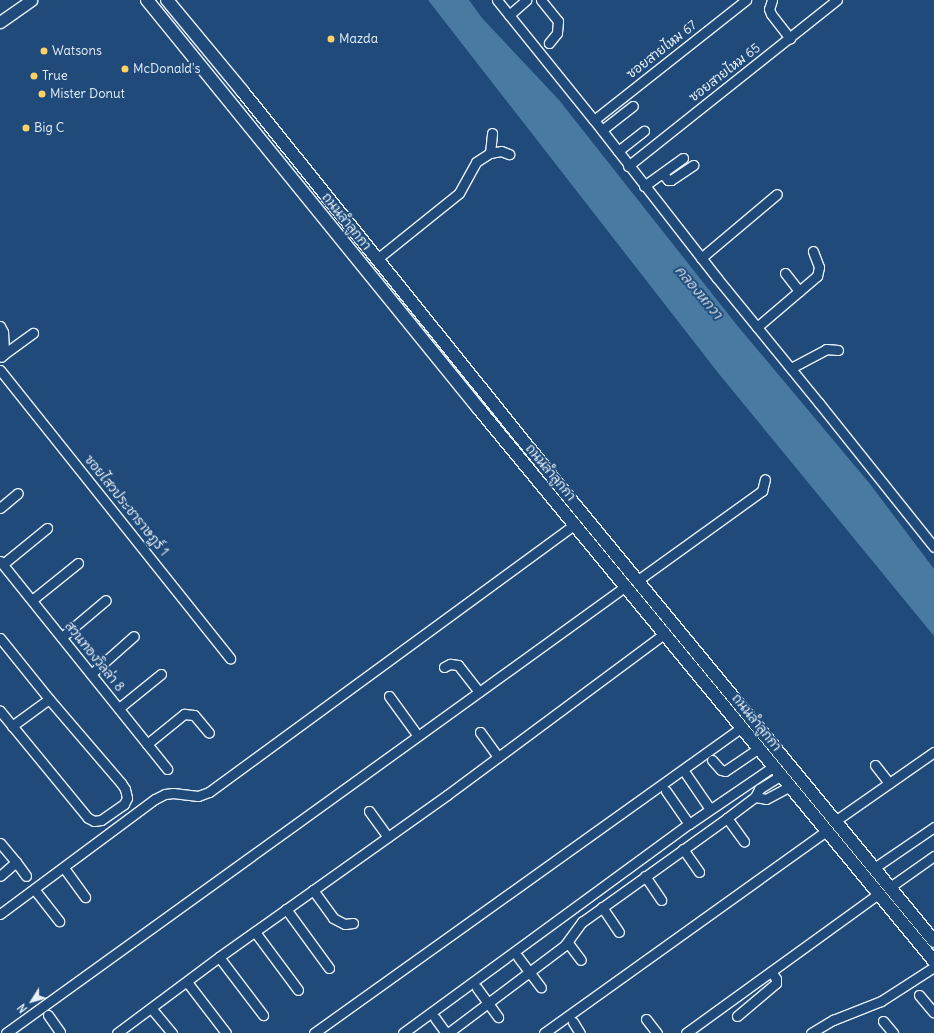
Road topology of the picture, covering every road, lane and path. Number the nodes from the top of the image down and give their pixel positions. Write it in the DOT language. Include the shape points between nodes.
graph roads {
  1 [pos="32,0"];
  2 [pos="147,0"];
  3 [pos="167,0"];
  4 [pos="497,0"];
  5 [pos="526,0"];
  6 [pos="541,0"];
  7 [pos="746,0"];
  8 [pos="772,0"];
  9 [pos="838,0"];
  10 [pos="508,15"];
  11 [pos="0,22"];
  12 [pos="790,38"];
  13 [pos="549,43"];
  14 [pos="633,106"];
  15 [pos="594,120"];
  16 [pos="602,130"];
  17 [pos="644,131"];
  18 [pos="492,133"];
  19 [pos="618,151"];
  20 [pos="490,153"];
  21 [pos="509,154"];
  22 [pos="683,158"];
  23 [pos="693,165"];
  24 [pos="628,166"];
  25 [pos="663,174"];
  26 [pos="644,186"];
  27 [pos="777,194"];
  28 [pos="813,251"];
  29 [pos="701,258"];
  30 [pos="378,259"];
  31 [pos="785,273"];
  32 [pos="799,291"];
  33 [pos="0,326"];
  34 [pos="757,327"];
  35 [pos="33,333"];
  36 [pos="838,350"];
  37 [pos="2,356"];
  38 [pos="791,368"];
  39 [pos="0,370"];
  40 [pos="765,479"];
  41 [pos="18,493"];
  42 [pos="0,508"];
  43 [pos="575,524"];
  44 [pos="47,528"];
  45 [pos="932,541"];
  46 [pos="1,562"];
  47 [pos="78,563"];
  48 [pos="638,580"];
  49 [pos="626,586"];
  50 [pos="32,600"];
  51 [pos="106,600"];
  52 [pos="664,633"];
  53 [pos="134,636"];
  54 [pos="62,637"];
  55 [pos="0,638"];
  56 [pos="230,658"];
  57 [pos="444,667"];
  58 [pos="91,674"];
  59 [pos="161,674"];
  60 [pos="480,692"];
  61 [pos="389,696"];
  62 [pos="49,699"];
  63 [pos="119,708"];
  64 [pos="0,711"];
  65 [pos="12,726"];
  66 [pos="742,727"];
  67 [pos="480,732"];
  68 [pos="209,734"];
  69 [pos="418,736"];
  70 [pos="147,744"];
  71 [pos="759,748"];
  72 [pos="934,752"];
  73 [pos="498,757"];
  74 [pos="712,760"];
  75 [pos="875,765"];
  76 [pos="167,769"];
  77 [pos="777,770"];
  78 [pos="686,774"];
  79 [pos="889,783"];
  80 [pos="790,786"];
  81 [pos="666,791"];
  82 [pos="755,797"];
  83 [pos="710,809"];
  84 [pos="369,811"];
  85 [pos="727,818"];
  86 [pos="835,821"];
  87 [pos="689,824"];
  88 [pos="934,827"];
  89 [pos="826,831"];
  90 [pos="388,837"];
  91 [pos="744,841"];
  92 [pos="0,843"];
  93 [pos="683,849"];
  94 [pos="934,856"];
  95 [pos="16,862"];
  96 [pos="64,868"];
  97 [pos="874,868"];
  98 [pos="699,872"];
  99 [pos="0,876"];
  100 [pos="26,876"];
  101 [pos="645,876"];
  102 [pos="890,887"];
  103 [pos="34,889"];
  104 [pos="313,890"];
  105 [pos="878,894"];
  106 [pos="85,897"];
  107 [pos="661,900"];
  108 [pos="602,907"];
  109 [pos="286,909"];
  110 [pos="0,914"];
  111 [pos="59,921"];
  112 [pos="353,923"];
  113 [pos="255,932"];
  114 [pos="619,932"];
  115 [pos="934,941"];
  116 [pos="568,942"];
  117 [pos="219,957"];
  118 [pos="518,957"];
  119 [pos="581,960"];
  120 [pos="934,961"];
  121 [pos="934,967"];
  122 [pos="329,968"];
  123 [pos="771,971"];
  124 [pos="530,972"];
  125 [pos="187,982"];
  126 [pos="541,987"];
  127 [pos="477,988"];
  128 [pos="298,990"];
  129 [pos="919,995"];
  130 [pos="488,1003"];
  131 [pos="151,1008"];
  132 [pos="934,1013"];
  133 [pos="48,1015"];
  134 [pos="263,1015"];
  135 [pos="737,1016"];
  136 [pos="498,1017"];
  137 [pos="435,1018"];
  138 [pos="646,1019"];
  139 [pos="883,1021"];
  140 [pos="573,1022"];
  141 [pos="119,1032"];
  142 [pos="6,1033"];
  143 [pos="60,1033"];
  144 [pos="172,1033"];
  145 [pos="226,1033"];
  146 [pos="314,1033"];
  147 [pos="403,1033"];
  148 [pos="447,1033"];
  149 [pos="544,1033"];
  150 [pos="580,1033"];
  151 [pos="657,1033"];
  152 [pos="686,1033"];
  153 [pos="811,1033"];
  154 [pos="893,1033"];
  1 -- 11 [label="street"];
  2 -- 43 [label="main road, ถนนลำลูกกา"];
  3 -- 30 [label="main road, ถนนลำลูกกา"];
  4 -- 10 [label="street"];
  5 -- 10 [label="street"];
  6 -- 13 [label="street" via="558,21 557,33"];
  7 -- 15 [label="street, ซอยสายไหม 67"];
  8 -- 12 [label="street" via="769,9 771,14"];
  9 -- 12 [label="street, ซอยสายไหม 65"];
  10 -- 15 [label="street"];
  12 -- 24 [label="street, ซอยสายไหม 65"];
  14 -- 16 [label="street"];
  15 -- 16 [label="street"];
  16 -- 19 [label="street"];
  17 -- 19 [label="street"];
  18 -- 20 [label="street"];
  19 -- 24 [label="street"];
  20 -- 21 [label="street" via="501,151"];
  20 -- 30 [label="street" via="476,162 459,193"];
  22 -- 25 [label="street"];
  23 -- 25 [label="street" via="671,180"];
  24 -- 26 [label="street"];
  25 -- 26 [label="street"];
  26 -- 29 [label="street"];
  27 -- 29 [label="street"];
  28 -- 32 [label="street" via="819,262 818,273"];
  29 -- 34 [label="street"];
  30 -- 48 [label="main road, ถนนลำลูกกา"];
  31 -- 32 [label="street"];
  32 -- 34 [label="street"];
  33 -- 37 [label="street" via="3,332"];
  34 -- 38 [label="street"];
  35 -- 37 [label="street"];
  36 -- 38 [label="street" via="826,349"];
  38 -- 45 [label="street"];
  39 -- 56 [label="street, ซอยไสวประชาราษฎร์ 1"];
  40 -- 48 [label="street" via="762,490"];
  41 -- 42 [label="street"];
  43 -- 49 [label="main road, ถนนลำลูกกา"];
  43 -- 96 [label="street" via="209,792 198,796 169,794 155,799"];
  44 -- 46 [label="street"];
  46 -- 50 [label="street, สวนทองวิลล่า 8"];
  47 -- 50 [label="street"];
  48 -- 86 [label="main road, ถนนลำลูกกา"];
  49 -- 52 [label="main road, ถนนลำลูกกา"];
  49 -- 60 [label="street"];
  50 -- 54 [label="street, สวนทองวิลล่า 8"];
  51 -- 54 [label="street"];
  52 -- 66 [label="main road, ถนนลำลูกกา"];
  52 -- 73 [label="street"];
  53 -- 58 [label="street"];
  54 -- 58 [label="street, สวนทองวิลล่า 8"];
  55 -- 62 [label="street"];
  57 -- 60 [label="street" via="450,664 458,665"];
  58 -- 63 [label="street, สวนทองวิลล่า 8"];
  59 -- 63 [label="street"];
  60 -- 69 [label="street"];
  61 -- 69 [label="street"];
  62 -- 65 [label="street"];
  62 -- 65 [label="street" via="121,783 127,798 124,804 101,820 94,821 88,818"];
  63 -- 70 [label="street, สวนทองวิลล่า 8"];
  64 -- 65 [label="street"];
  66 -- 71 [label="main road, ถนนลำลูกกา"];
  66 -- 146 [label="street"];
  67 -- 73 [label="street"];
  68 -- 70 [label="street" via="190,713 184,714"];
  69 -- 142 [label="street"];
  70 -- 76 [label="street, สวนทองวิลล่า 8"];
  71 -- 74 [label="street" via="725,771"];
  71 -- 77 [label="main road, ถนนลำลูกกา"];
  72 -- 79 [label="street"];
  73 -- 90 [label="street"];
  75 -- 79 [label="street"];
  77 -- 80 [label="main road, ถนนลำลูกกา"];
  77 -- 82 [label="street"];
  77 -- 83 [label="street"];
  78 -- 83 [label="street"];
  79 -- 86 [label="street"];
  80 -- 82 [label="street" via="766,799"];
  80 -- 89 [label="main road, ถนนลำลูกกา"];
  81 -- 87 [label="street"];
  82 -- 85 [label="street"];
  83 -- 87 [label="street"];
  84 -- 90 [label="street"];
  85 -- 91 [label="street"];
  85 -- 93 [label="street"];
  86 -- 97 [label="main road, ถนนลำลูกกา"];
  87 -- 147 [label="street"];
  88 -- 97 [label="street"];
  89 -- 105 [label="main road, ถนนลำลูกกา"];
  89 -- 149 [label="street"];
  90 -- 104 [label="street"];
  92 -- 95 [label="street"];
  93 -- 98 [label="street"];
  93 -- 101 [label="street"];
  94 -- 102 [label="street"];
  95 -- 99 [label="street"];
  95 -- 100 [label="street"];
  96 -- 103 [label="street"];
  96 -- 106 [label="street"];
  97 -- 102 [label="main road, ถนนลำลูกกา"];
  101 -- 107 [label="street"];
  101 -- 108 [label="street"];
  102 -- 115 [label="main road, ถนนลำลูกกา"];
  103 -- 110 [label="street"];
  103 -- 111 [label="street"];
  104 -- 109 [label="street"];
  104 -- 112 [label="street" via="334,918 345,924"];
  105 -- 120 [label="main road, ถนนลำลูกกา"];
  105 -- 123 [label="street"];
  108 -- 114 [label="street"];
  108 -- 116 [label="street" via="582,922"];
  109 -- 113 [label="street"];
  109 -- 122 [label="street"];
  113 -- 117 [label="street"];
  113 -- 128 [label="street"];
  116 -- 119 [label="street"];
  116 -- 124 [label="street"];
  117 -- 125 [label="street"];
  117 -- 134 [label="street"];
  118 -- 124 [label="street"];
  121 -- 153 [label="street" via="881,1001 836,1018"];
  123 -- 135 [label="street" via="776,983"];
  123 -- 152 [label="street"];
  124 -- 126 [label="street"];
  124 -- 130 [label="street"];
  125 -- 131 [label="street"];
  125 -- 145 [label="street"];
  127 -- 130 [label="street"];
  129 -- 132 [label="street"];
  130 -- 136 [label="street"];
  130 -- 148 [label="street"];
  131 -- 141 [label="street"];
  131 -- 144 [label="street"];
  133 -- 143 [label="street"];
  137 -- 148 [label="street"];
  138 -- 151 [label="street"];
  139 -- 154 [label="street"];
  140 -- 150 [label="street"];
}
